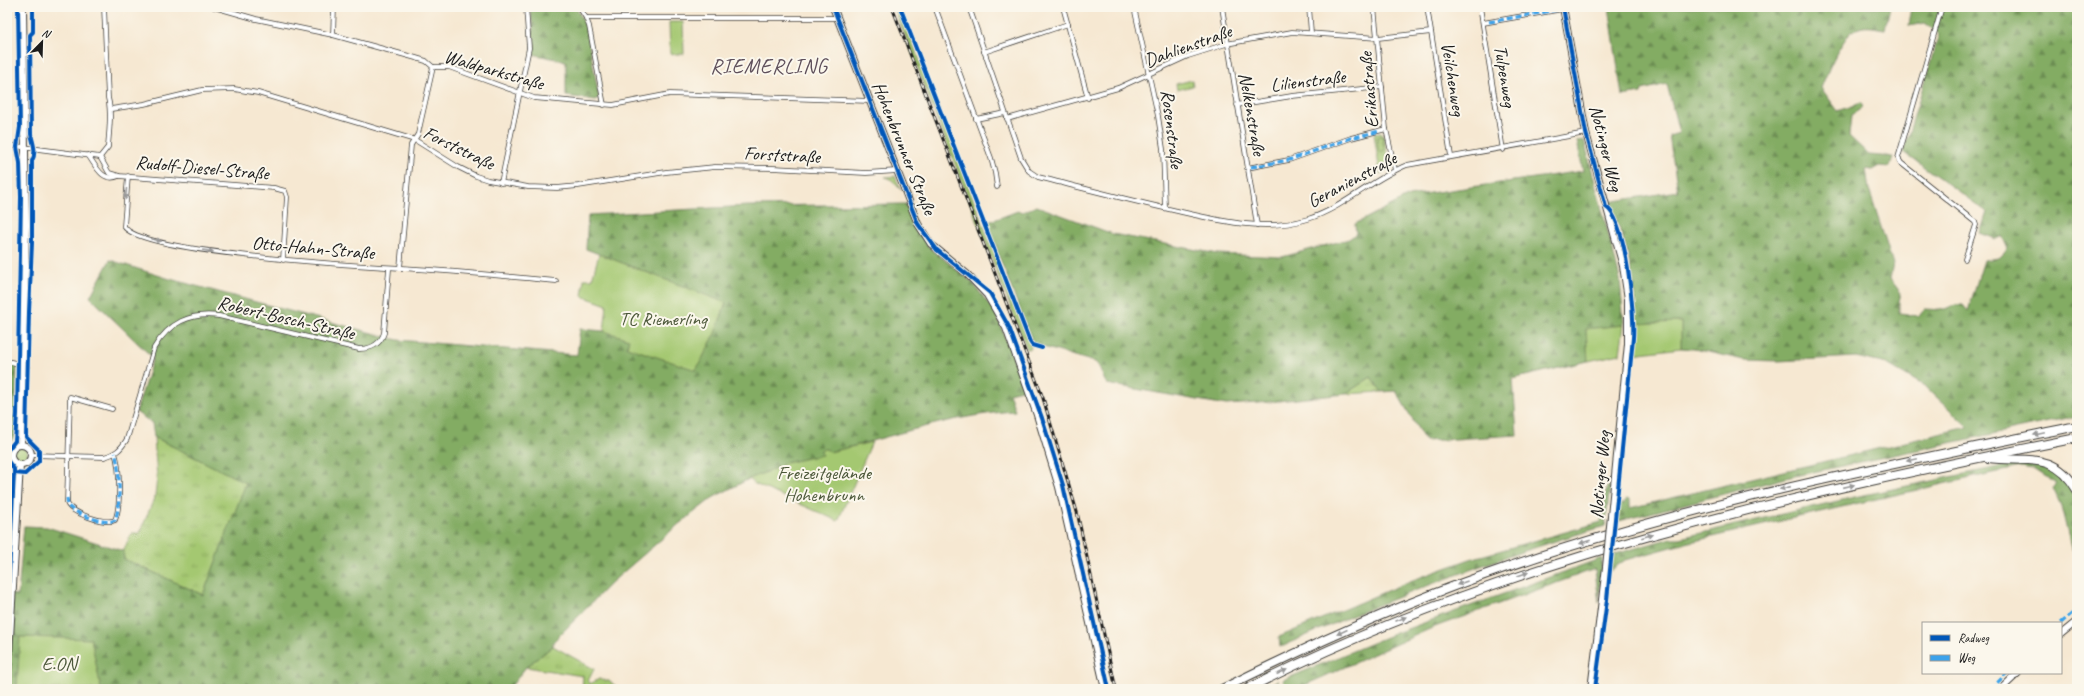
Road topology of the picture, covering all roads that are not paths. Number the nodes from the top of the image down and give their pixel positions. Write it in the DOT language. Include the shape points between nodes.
graph roads {
  1 [pos="23,7"];
  2 [pos="104,7"];
  3 [pos="214,7"];
  4 [pos="334,7"];
  5 [pos="526,7"];
  6 [pos="579,7"];
  7 [pos="833,7"];
  8 [pos="936,7"];
  9 [pos="969,7"];
  10 [pos="1063,7"];
  11 [pos="1134,7"];
  12 [pos="1222,7"];
  13 [pos="1309,7"];
  14 [pos="1374,7"];
  15 [pos="1427,7"];
  16 [pos="1480,7"];
  17 [pos="1942,7"];
  18 [pos="1563,8"];
  19 [pos="586,18"];
  20 [pos="837,18"];
  21 [pos="1483,23"];
  22 [pos="1068,24"];
  23 [pos="1431,32"];
  24 [pos="1311,33"];
  25 [pos="333,35"];
  26 [pos="1378,38"];
  27 [pos="1226,44"];
  28 [pos="984,52"];
  29 [pos="433,67"];
  30 [pos="1150,74"];
  31 [pos="1382,86"];
  32 [pos="518,93"];
  33 [pos="1088,98"];
  34 [pos="870,101"];
  35 [pos="604,105"];
  36 [pos="1237,105"];
  37 [pos="111,109"];
  38 [pos="1005,113"];
  39 [pos="976,119"];
  40 [pos="1007,119"];
  41 [pos="1386,129"];
  42 [pos="1586,133"];
  43 [pos="415,140"];
  44 [pos="7,145"];
  45 [pos="26,148"];
  46 [pos="1503,150"];
  47 [pos="88,154"];
  48 [pos="1451,156"];
  49 [pos="100,157"];
  50 [pos="1248,168"];
  51 [pos="1395,170"];
  52 [pos="897,171"];
  53 [pos="119,176"];
  54 [pos="128,176"];
  55 [pos="501,183"];
  56 [pos="997,187"];
  57 [pos="1165,208"];
  58 [pos="1257,225"];
  59 [pos="1965,259"];
  60 [pos="283,260"];
  61 [pos="400,268"];
  62 [pos="389,269"];
  63 [pos="556,281"];
  64 [pos="7,361"];
  65 [pos="23,364"];
  66 [pos="112,409"];
  67 [pos="2077,426"];
  68 [pos="2077,438"];
  69 [pos="21,445"];
  70 [pos="115,453"];
  71 [pos="31,456"];
  72 [pos="68,457"];
  73 [pos="1982,457"];
  74 [pos="20,465"];
  75 [pos="2077,490"];
  76 [pos="7,526"];
  77 [pos="18,528"];
  78 [pos="2077,621"];
  79 [pos="2062,633"];
  80 [pos="2017,674"];
  81 [pos="7,689"];
  82 [pos="1105,689"];
  83 [pos="1222,689"];
  84 [pos="1247,689"];
  85 [pos="1591,689"];
  86 [pos="2001,689"];
  1 -- 45 [label="street"];
  2 -- 37 [label="street" via="108,98"];
  3 -- 25 [label="street, Waldparkstraße" via="251,18"];
  4 -- 25 [label="street"];
  5 -- 32 [label="street" via="529,48"];
  6 -- 19 [label="street"];
  7 -- 20 [label="street, Hohenbrunner Straße"];
  8 -- 39 [label="street"];
  9 -- 28 [label="street"];
  10 -- 22 [label="street"];
  11 -- 30 [label="street, Rosenstraße"];
  12 -- 27 [label="street, Nelkenstraße"];
  13 -- 24 [label="street"];
  14 -- 26 [label="street, Erikastraße"];
  15 -- 23 [label="street, Veilchenweg"];
  16 -- 21 [label="street, Tulpenweg"];
  17 -- 59 [label="street" via="1898,158 1975,222"];
  18 -- 21 [label="street"];
  18 -- 42 [label="street, Notinger Weg"];
  19 -- 20 [label="street"];
  19 -- 35 [label="street"];
  20 -- 34 [label="street, Hohenbrunner Straße"];
  21 -- 46 [label="street, Tulpenweg"];
  22 -- 28 [label="street"];
  22 -- 33 [label="street"];
  23 -- 26 [label="street, Dahlienstraße"];
  23 -- 48 [label="street, Veilchenweg"];
  24 -- 26 [label="street, Dahlienstraße"];
  24 -- 27 [label="street, Dahlienstraße" via="1279,33"];
  25 -- 29 [label="street, Waldparkstraße" via="419,59"];
  26 -- 31 [label="street, Erikastraße"];
  27 -- 30 [label="street, Dahlienstraße" via="1188,56"];
  27 -- 36 [label="street, Nelkenstraße"];
  28 -- 38 [label="street"];
  29 -- 32 [label="street, Waldparkstraße" via="449,68"];
  29 -- 43 [label="street"];
  30 -- 33 [label="street, Dahlienstraße"];
  30 -- 57 [label="street, Rosenstraße" via="1162,146"];
  31 -- 36 [label="street, Lilienstraße"];
  31 -- 41 [label="street, Erikastraße"];
  32 -- 35 [label="street, Waldparkstraße" via="534,98"];
  32 -- 55 [label="street"];
  33 -- 40 [label="street, Dahlienstraße"];
  34 -- 35 [label="street, Waldparkstraße" via="670,94"];
  34 -- 52 [label="street, Hohenbrunner Straße"];
  36 -- 50 [label="street, Nelkenstraße"];
  37 -- 43 [label="street, Forststraße" via="202,90 234,89 261,93"];
  37 -- 49 [label="street" via="108,148"];
  38 -- 39 [label="street"];
  38 -- 40 [label="street"];
  39 -- 56 [label="street" via="995,173"];
  40 -- 57 [label="street, Geranienstraße" via="1025,166 1038,177"];
  41 -- 50 [label="street" via="1351,138 1289,160"];
  41 -- 51 [label="street, Erikastraße"];
  42 -- 46 [label="street, Geranienstraße"];
  42 -- 85 [label="street, Notinger Weg, bridge" via="1623,266 1629,307 1606,567"];
  43 -- 55 [label="street, Forststraße" via="467,171"];
  43 -- 61 [label="street" via="411,145"];
  44 -- 45 [label="street"];
  45 -- 47 [label="street"];
  45 -- 65 [label="street"];
  46 -- 48 [label="street, Geranienstraße"];
  47 -- 49 [label="street"];
  47 -- 53 [label="street, Rudolf-Diesel-Straße" via="105,177 112,179"];
  48 -- 51 [label="street, Geranienstraße"];
  49 -- 53 [label="street, Rudolf-Diesel-Straße" via="109,173"];
  50 -- 58 [label="street, Nelkenstraße"];
  51 -- 58 [label="street, Geranienstraße" via="1352,198 1310,218 1281,225"];
  52 -- 55 [label="street, Forststraße" via="866,173 728,167 666,172 557,188"];
  52 -- 82 [label="street, Hohenbrunner Straße" via="918,224 926,237 937,250 977,283 994,305 1006,328 1060,487"];
  53 -- 54 [label="street, Rudolf-Diesel-Straße"];
  54 -- 60 [label="street, Otto-Hahn-Straße, one-way" via="124,226 128,232 202,250"];
  54 -- 60 [label="street, Rudolf-Diesel-Straße" via="282,189 287,197"];
  57 -- 58 [label="street, Geranienstraße"];
  60 -- 62 [label="street, Otto-Hahn-Straße"];
  61 -- 62 [label="street, Otto-Hahn-Straße"];
  61 -- 63 [label="street, Otto-Hahn-Straße"];
  62 -- 70 [label="street, Robert-Bosch-Straße" via="384,333 380,342 371,348 359,349 219,316 196,315 176,323 160,337 154,348 127,439"];
  64 -- 65 [label="street"];
  65 -- 69 [label="street"];
  66 -- 72 [label="street" via="70,397"];
  67 -- 83 [label="highway, one-way" via="1778,490 1604,536 1487,574 1383,614"];
  68 -- 73 [label="highway"];
  69 -- 71 [label="street" via="28,448"];
  69 -- 74 [label="street" via="14,448 10,455 13,462"];
  70 -- 72 [label="street" via="104,457"];
  70 -- 72 [label="street" via="119,466 117,512 115,520 108,522 79,514 68,506"];
  71 -- 72 [label="street"];
  71 -- 74 [label="street" via="29,461"];
  73 -- 75 [label="highway" via="2046,462 2067,476"];
  84 -- 73 [label="highway, one-way" via="1394,622 1545,566 1714,518"];
  74 -- 77 [label="street"];
  76 -- 77 [label="street"];
  77 -- 81 [label="street"];
  78 -- 79 [label="street"];
  80 -- 86 [label="street"];
}
